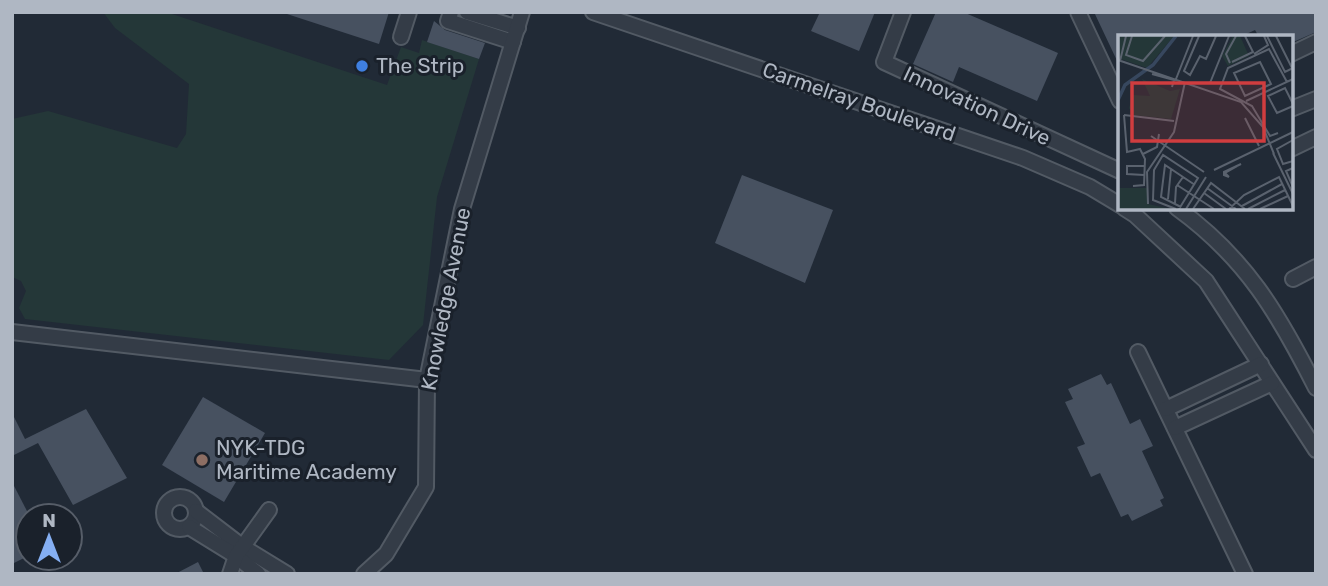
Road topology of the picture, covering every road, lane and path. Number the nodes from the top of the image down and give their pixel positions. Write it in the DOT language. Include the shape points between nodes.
graph roads {
  1 [pos="409,12"];
  2 [pos="451,12"];
  3 [pos="467,12"];
  4 [pos="593,12"];
  5 [pos="903,12"];
  6 [pos="1078,12"];
  7 [pos="518,22"];
  8 [pos="401,37"];
  9 [pos="1316,42"];
  10 [pos="1293,53"];
  11 [pos="1118,97"];
  12 [pos="1316,99"];
  13 [pos="1293,108"];
  14 [pos="1316,137"];
  15 [pos="1293,148"];
  16 [pos="1118,170"];
  17 [pos="1118,204"];
  18 [pos="1127,210"];
  19 [pos="1180,210"];
  20 [pos="1316,267"];
  21 [pos="1293,279"];
  22 [pos="12,332"];
  23 [pos="1138,352"];
  24 [pos="1261,364"];
  25 [pos="427,380"];
  26 [pos="1272,383"];
  27 [pos="1316,388"];
  28 [pos="1166,409"];
  29 [pos="1175,428"];
  30 [pos="1316,450"];
  31 [pos="269,510"];
  32 [pos="196,511"];
  33 [pos="189,527"];
  34 [pos="240,551"];
  35 [pos="230,574"];
  36 [pos="258,574"];
  37 [pos="287,574"];
  38 [pos="364,574"];
  39 [pos="1245,574"];
  1 -- 8 [label="street"];
  2 -- 7 [label="street" via="448,21"];
  3 -- 7 [label="street"];
  4 -- 17 [label="street, Carmelray Boulevard" via="1023,158"];
  5 -- 16 [label="street, Innovation Drive" via="884,62"];
  6 -- 11 [label="street"];
  7 -- 25 [label="street, Knowledge Avenue" via="462,209"];
  9 -- 10 [label="street"];
  12 -- 13 [label="street"];
  14 -- 15 [label="street"];
  18 -- 24 [label="street, Carmelray Boulevard" via="1206,281"];
  19 -- 27 [label="street" via="1235,258 1261,290"];
  20 -- 21 [label="street"];
  22 -- 25 [label="street"];
  23 -- 28 [label="street"];
  24 -- 26 [label="street, Carmelray Boulevard"];
  24 -- 28 [label="street"];
  25 -- 38 [label="street, Knowledge Avenue" via="426,487 386,554"];
  26 -- 29 [label="street"];
  26 -- 30 [label="street, Carmelray Boulevard"];
  28 -- 29 [label="street"];
  29 -- 39 [label="street"];
  31 -- 34 [label="street"];
  32 -- 33 [label="street"];
  32 -- 33 [label="street" via="192,502 182,497 171,500 164,509 168,524 178,529"];
  32 -- 34 [label="street"];
  33 -- 34 [label="street"];
  34 -- 35 [label="street"];
  34 -- 36 [label="street"];
  34 -- 37 [label="street"];
}
